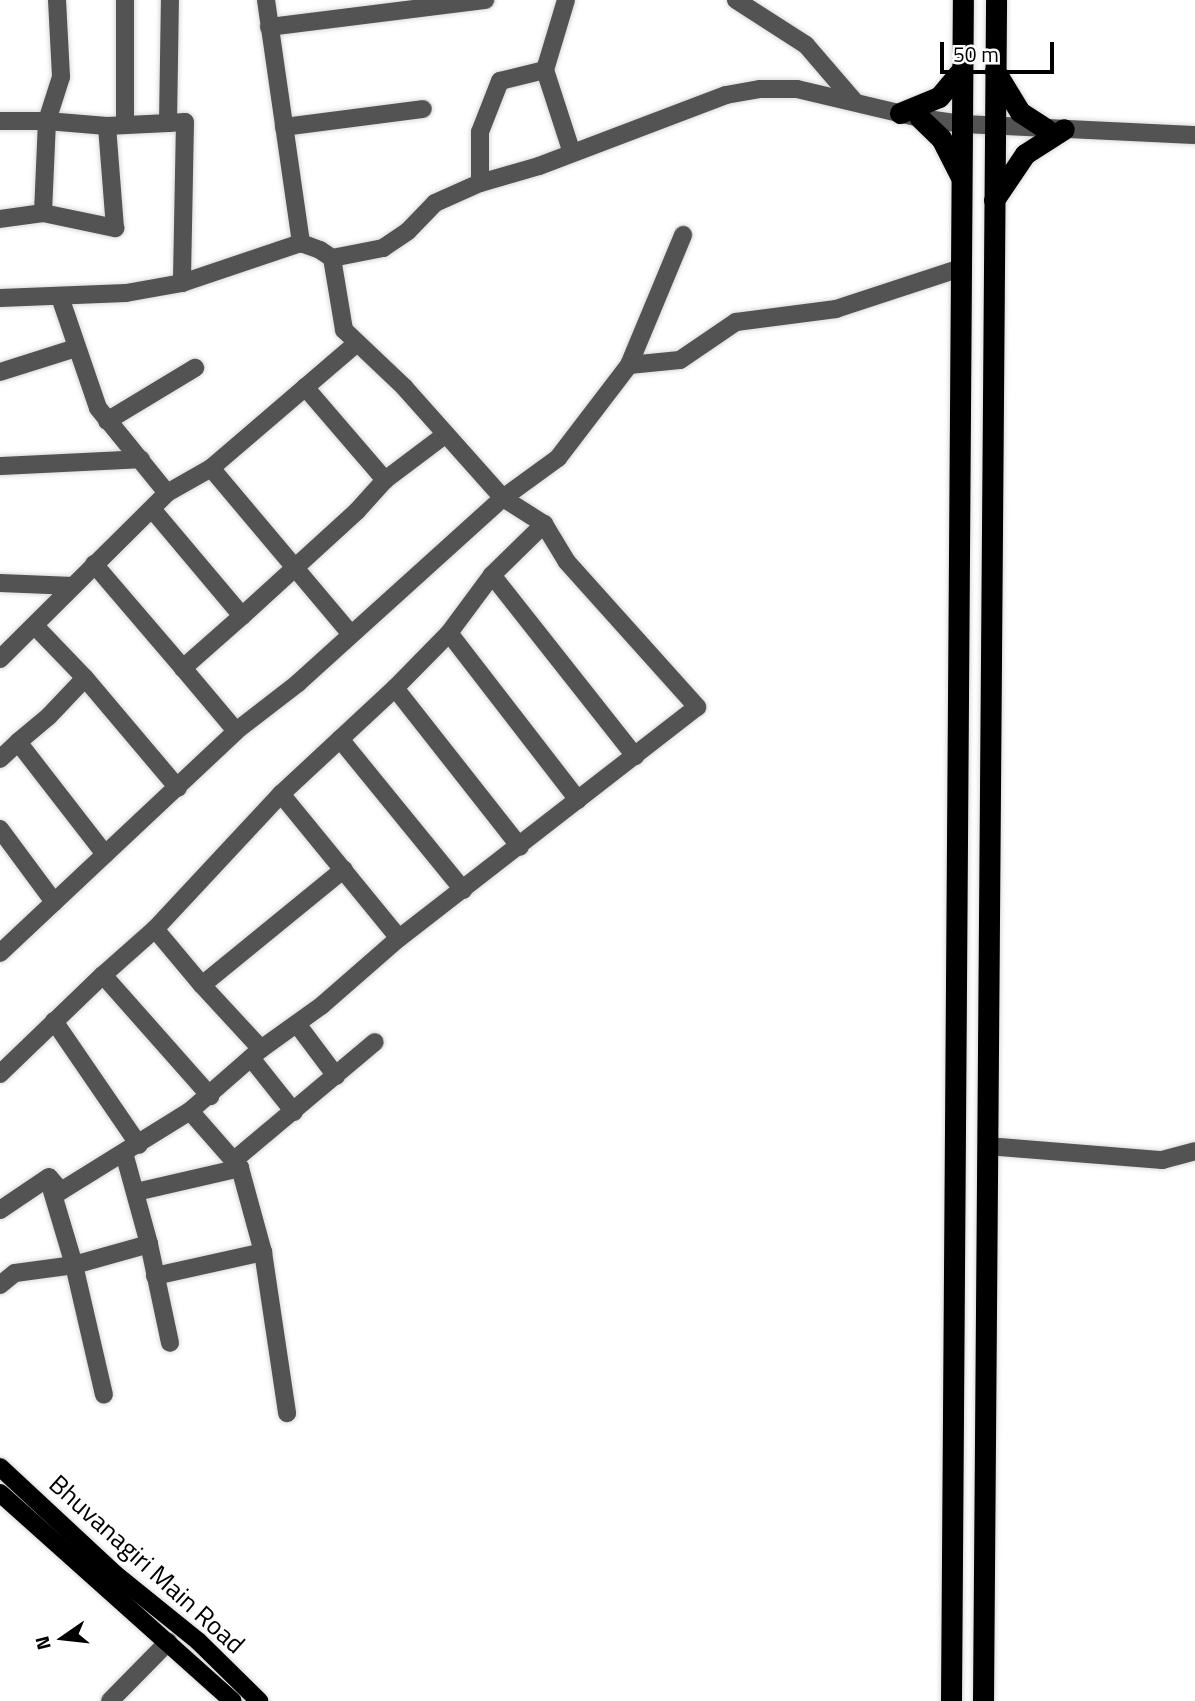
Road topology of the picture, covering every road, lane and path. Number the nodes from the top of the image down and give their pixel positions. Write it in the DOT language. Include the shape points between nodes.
graph roads {
  1 [pos="57,0"];
  2 [pos="125,0"];
  3 [pos="170,0"];
  4 [pos="265,0"];
  5 [pos="485,0"];
  6 [pos="736,0"];
  7 [pos="963,0"];
  8 [pos="996,0"];
  9 [pos="568,1"];
  10 [pos="270,27"];
  11 [pos="545,70"];
  12 [pos="962,70"];
  13 [pos="995,72"];
  14 [pos="855,103"];
  15 [pos="423,109"];
  16 [pos="910,116"];
  17 [pos="0,121"];
  18 [pos="47,121"];
  19 [pos="168,123"];
  20 [pos="962,124"];
  21 [pos="116,125"];
  22 [pos="284,127"];
  23 [pos="995,127"];
  24 [pos="1055,129"];
  25 [pos="1195,135"];
  26 [pos="572,153"];
  27 [pos="962,178"];
  28 [pos="480,183"];
  29 [pos="994,200"];
  30 [pos="43,214"];
  31 [pos="0,219"];
  32 [pos="683,234"];
  33 [pos="300,243"];
  34 [pos="332,258"];
  35 [pos="961,268"];
  36 [pos="182,283"];
  37 [pos="60,297"];
  38 [pos="0,298"];
  39 [pos="357,343"];
  40 [pos="76,348"];
  41 [pos="629,365"];
  42 [pos="195,368"];
  43 [pos="0,372"];
  44 [pos="304,387"];
  45 [pos="107,421"];
  46 [pos="446,433"];
  47 [pos="141,458"];
  48 [pos="0,466"];
  49 [pos="211,468"];
  50 [pos="385,480"];
  51 [pos="167,493"];
  52 [pos="503,498"];
  53 [pos="152,509"];
  54 [pos="544,524"];
  55 [pos="94,564"];
  56 [pos="293,568"];
  57 [pos="492,575"];
  58 [pos="0,583"];
  59 [pos="74,586"];
  60 [pos="242,616"];
  61 [pos="35,626"];
  62 [pos="351,634"];
  63 [pos="449,634"];
  64 [pos="0,659"];
  65 [pos="183,668"];
  66 [pos="85,678"];
  67 [pos="395,688"];
  68 [pos="236,731"];
  69 [pos="340,738"];
  70 [pos="18,742"];
  71 [pos="635,756"];
  72 [pos="0,759"];
  73 [pos="178,788"];
  74 [pos="281,794"];
  75 [pos="578,800"];
  76 [pos="0,829"];
  77 [pos="520,847"];
  78 [pos="105,854"];
  79 [pos="344,869"];
  80 [pos="463,890"];
  81 [pos="54,902"];
  82 [pos="155,929"];
  83 [pos="399,938"];
  84 [pos="0,953"];
  85 [pos="103,975"];
  86 [pos="202,985"];
  87 [pos="54,1021"];
  88 [pos="297,1024"];
  89 [pos="376,1042"];
  90 [pos="256,1054"];
  91 [pos="0,1074"];
  92 [pos="336,1076"];
  93 [pos="210,1096"];
  94 [pos="190,1111"];
  95 [pos="294,1112"];
  96 [pos="987,1146"];
  97 [pos="132,1149"];
  98 [pos="1195,1151"];
  99 [pos="237,1164"];
  100 [pos="48,1177"];
  101 [pos="136,1192"];
  102 [pos="0,1210"];
  103 [pos="149,1244"];
  104 [pos="263,1252"];
  105 [pos="74,1265"];
  106 [pos="155,1276"];
  107 [pos="0,1285"];
  108 [pos="170,1343"];
  109 [pos="104,1395"];
  110 [pos="287,1413"];
  111 [pos="0,1467"];
  112 [pos="0,1493"];
  113 [pos="168,1642"];
  114 [pos="110,1701"];
  115 [pos="233,1701"];
  116 [pos="258,1701"];
  117 [pos="951,1701"];
  118 [pos="982,1701"];
  1 -- 18 [label="street" via="61,77"];
  2 -- 21 [label="street"];
  3 -- 19 [label="street"];
  4 -- 10 [label="street"];
  5 -- 10 [label="street"];
  6 -- 14 [label="street" via="806,45"];
  7 -- 12 [label="highway"];
  8 -- 13 [label="highway"];
  9 -- 11 [label="street"];
  10 -- 22 [label="street"];
  11 -- 26 [label="street"];
  11 -- 28 [label="street" via="500,81 481,132"];
  12 -- 16 [label="highway" via="939,97"];
  12 -- 20 [label="highway"];
  13 -- 23 [label="highway"];
  13 -- 24 [label="highway" via="1020,111"];
  14 -- 16 [label="street"];
  14 -- 26 [label="street" via="797,89 726,95"];
  15 -- 22 [label="street"];
  16 -- 20 [label="street"];
  16 -- 27 [label="highway" via="941,138"];
  17 -- 18 [label="street"];
  18 -- 21 [label="street"];
  18 -- 30 [label="street"];
  19 -- 21 [label="street"];
  19 -- 36 [label="street" via="186,122"];
  20 -- 23 [label="street"];
  20 -- 27 [label="highway"];
  21 -- 30 [label="street" via="115,228"];
  22 -- 33 [label="street"];
  23 -- 24 [label="street"];
  23 -- 29 [label="highway"];
  24 -- 25 [label="street"];
  24 -- 29 [label="highway" via="1025,154"];
  26 -- 28 [label="street"];
  27 -- 35 [label="highway"];
  28 -- 34 [label="street" via="435,203 408,231 383,248"];
  29 -- 96 [label="highway"];
  30 -- 31 [label="street"];
  32 -- 41 [label="street"];
  33 -- 34 [label="street"];
  33 -- 36 [label="street"];
  34 -- 39 [label="street" via="344,330"];
  35 -- 41 [label="street" via="836,309 736,321 680,360"];
  35 -- 117 [label="highway"];
  36 -- 37 [label="street" via="126,293"];
  37 -- 38 [label="street"];
  37 -- 40 [label="street"];
  39 -- 44 [label="street"];
  39 -- 46 [label="street"];
  40 -- 43 [label="street"];
  40 -- 45 [label="street"];
  41 -- 52 [label="street" via="558,458"];
  42 -- 45 [label="street"];
  44 -- 49 [label="street"];
  44 -- 50 [label="street"];
  45 -- 47 [label="street"];
  46 -- 50 [label="street"];
  46 -- 52 [label="street"];
  47 -- 48 [label="street"];
  47 -- 51 [label="street"];
  49 -- 51 [label="street"];
  49 -- 56 [label="street"];
  50 -- 56 [label="street"];
  51 -- 53 [label="street"];
  52 -- 54 [label="street"];
  52 -- 62 [label="street"];
  53 -- 55 [label="street"];
  53 -- 60 [label="street"];
  54 -- 57 [label="street"];
  54 -- 71 [label="street" via="567,562 698,707"];
  55 -- 59 [label="street"];
  55 -- 65 [label="street"];
  56 -- 60 [label="street"];
  56 -- 62 [label="street"];
  57 -- 63 [label="street"];
  57 -- 71 [label="street"];
  58 -- 59 [label="street"];
  59 -- 61 [label="street"];
  60 -- 65 [label="street"];
  61 -- 64 [label="street"];
  61 -- 66 [label="street"];
  62 -- 68 [label="street"];
  63 -- 67 [label="street"];
  63 -- 75 [label="street"];
  65 -- 68 [label="street"];
  66 -- 70 [label="street"];
  66 -- 73 [label="street"];
  67 -- 69 [label="street"];
  67 -- 77 [label="street"];
  68 -- 73 [label="street"];
  69 -- 74 [label="street"];
  69 -- 80 [label="street"];
  70 -- 72 [label="street"];
  70 -- 78 [label="street"];
  71 -- 75 [label="street"];
  73 -- 78 [label="street"];
  74 -- 79 [label="street"];
  74 -- 82 [label="street"];
  75 -- 77 [label="street"];
  76 -- 81 [label="street"];
  77 -- 80 [label="street"];
  78 -- 81 [label="street"];
  79 -- 83 [label="street"];
  79 -- 86 [label="street"];
  80 -- 83 [label="street"];
  81 -- 84 [label="street"];
  82 -- 85 [label="street"];
  82 -- 86 [label="street"];
  83 -- 88 [label="street"];
  85 -- 87 [label="street"];
  85 -- 93 [label="street"];
  86 -- 90 [label="street"];
  87 -- 91 [label="street"];
  87 -- 97 [label="street"];
  88 -- 90 [label="street"];
  88 -- 92 [label="street"];
  89 -- 92 [label="street"];
  90 -- 93 [label="street"];
  90 -- 95 [label="street"];
  92 -- 95 [label="street"];
  93 -- 94 [label="street"];
  94 -- 97 [label="street"];
  94 -- 99 [label="street"];
  95 -- 99 [label="street"];
  96 -- 98 [label="street" via="1162,1160"];
  96 -- 118 [label="highway"];
  97 -- 100 [label="street" via="61,1191"];
  97 -- 101 [label="street"];
  99 -- 101 [label="street"];
  99 -- 104 [label="street"];
  100 -- 102 [label="street"];
  100 -- 105 [label="street"];
  101 -- 103 [label="street"];
  103 -- 105 [label="street"];
  103 -- 106 [label="street"];
  104 -- 106 [label="street"];
  104 -- 110 [label="street"];
  105 -- 107 [label="street" via="16,1273"];
  105 -- 109 [label="street"];
  106 -- 108 [label="street"];
  111 -- 116 [label="main road, Bhuvanagiri Main Road" via="115,1574 198,1641"];
  112 -- 113 [label="main road, Bhuvanagiri Main Road"];
  113 -- 114 [label="street"];
  113 -- 115 [label="main road, Bhuvanagiri Main Road"];
}
